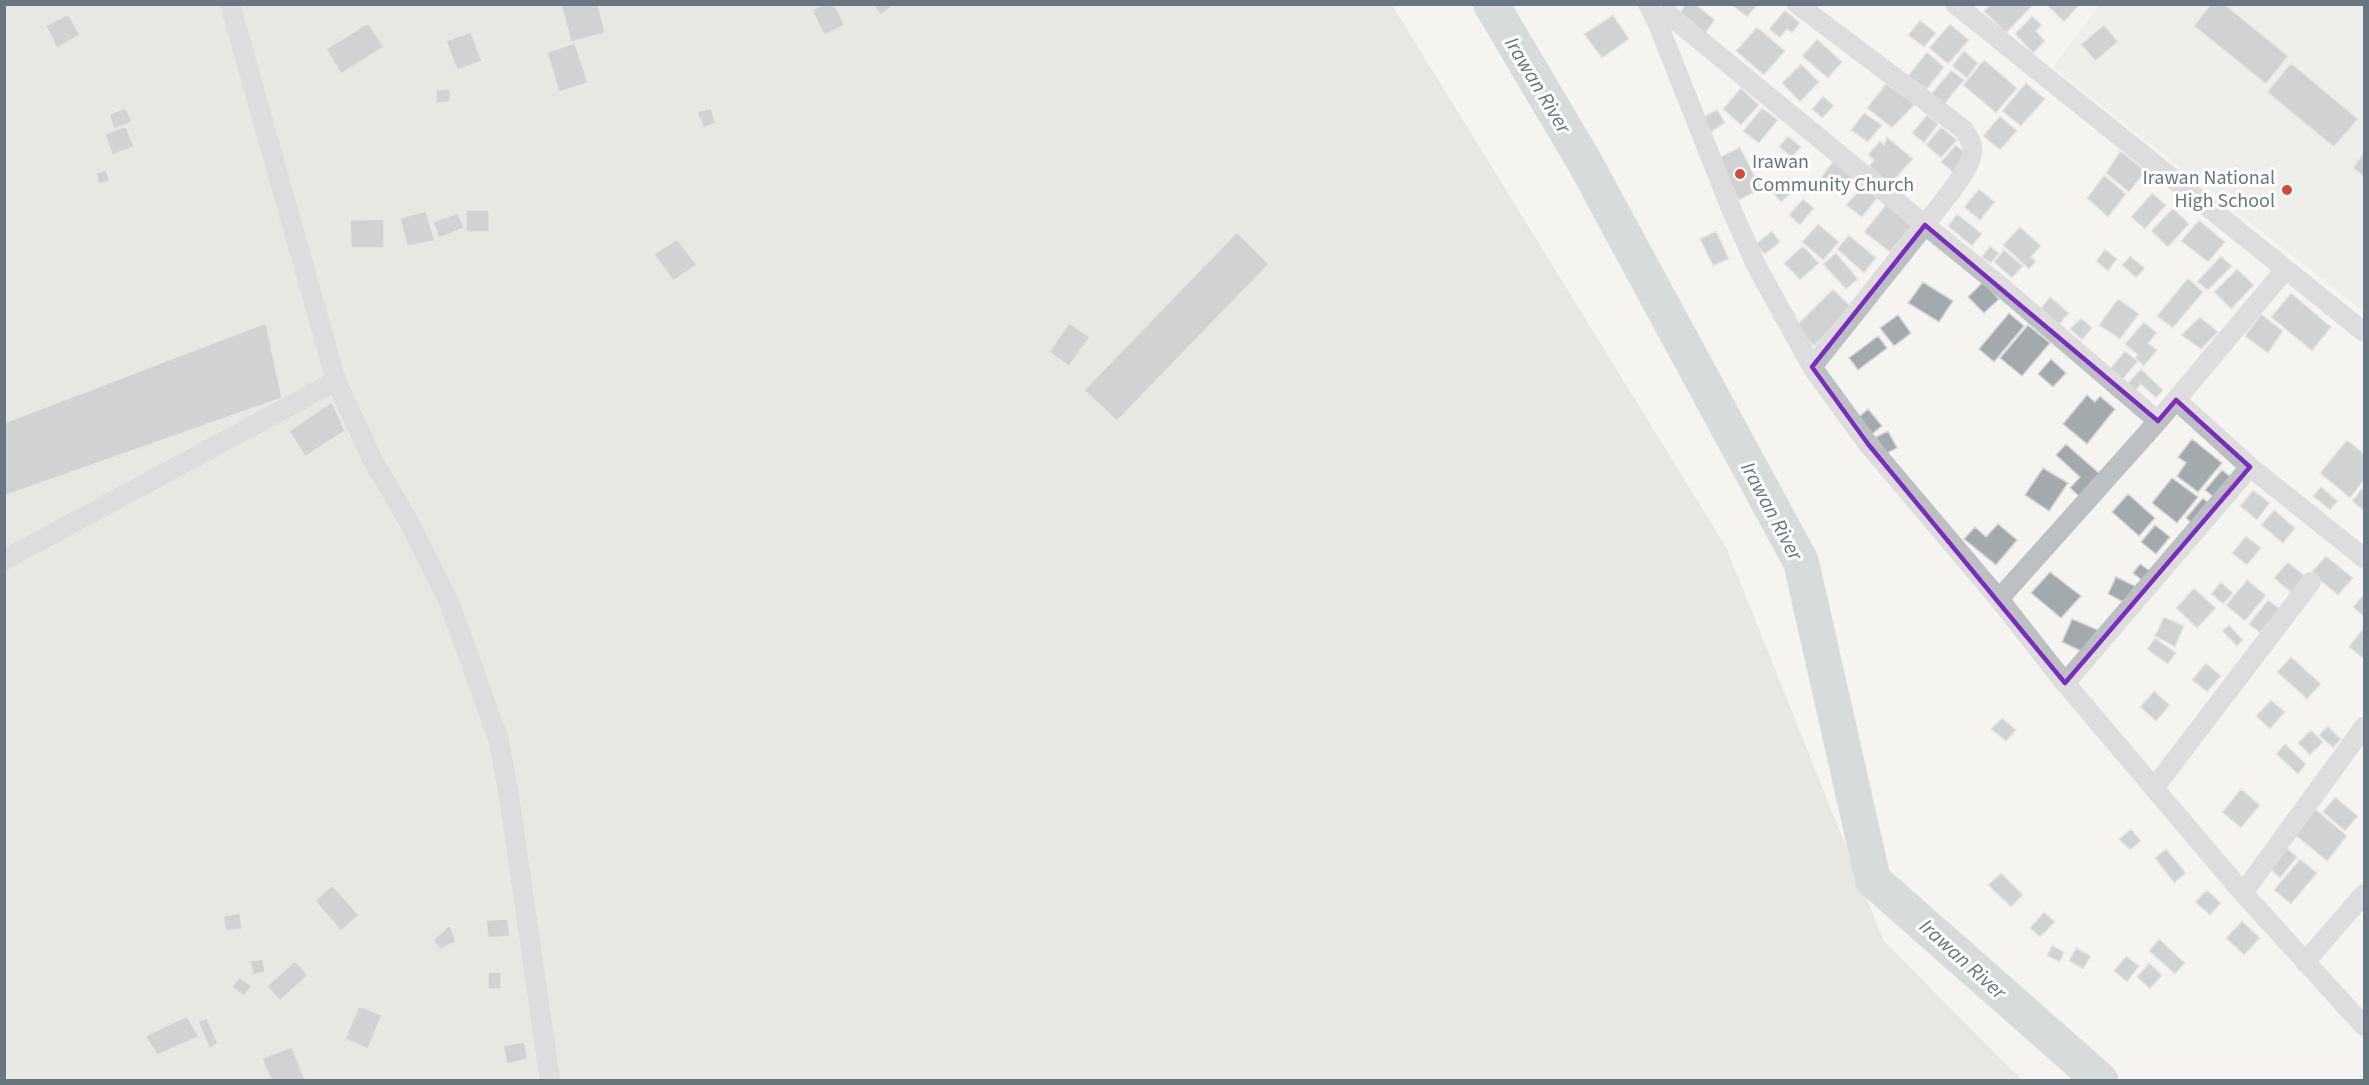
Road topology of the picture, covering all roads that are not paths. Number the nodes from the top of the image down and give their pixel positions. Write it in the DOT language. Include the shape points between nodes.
graph roads {
  1 [pos="230,4"];
  2 [pos="1648,4"];
  3 [pos="1797,4"];
  4 [pos="1955,4"];
  5 [pos="1667,14"];
  6 [pos="1925,225"];
  7 [pos="2285,270"];
  8 [pos="2364,332"];
  9 [pos="1812,367"];
  10 [pos="336,381"];
  11 [pos="2176,400"];
  12 [pos="2158,421"];
  13 [pos="2250,467"];
  14 [pos="2364,558"];
  15 [pos="4,560"];
  16 [pos="2311,582"];
  17 [pos="1999,599"];
  18 [pos="2066,683"];
  19 [pos="2364,727"];
  20 [pos="2154,788"];
  21 [pos="2243,893"];
  22 [pos="2364,894"];
  23 [pos="2305,962"];
  24 [pos="2364,1026"];
  25 [pos="550,1080"];
  1 -- 10 [label="street"];
  2 -- 5 [label="street"];
  3 -- 6 [label="street" via="1963,129 1971,140 1967,168"];
  4 -- 7 [label="street"];
  5 -- 6 [label="street"];
  5 -- 9 [label="street" via="1730,206 1756,265"];
  6 -- 9 [label="street"];
  6 -- 12 [label="street"];
  7 -- 8 [label="street"];
  7 -- 11 [label="street"];
  9 -- 17 [label="street" via="1868,444"];
  10 -- 15 [label="street"];
  10 -- 25 [label="street" via="373,461 449,602 499,741"];
  11 -- 12 [label="street"];
  11 -- 13 [label="street"];
  12 -- 17 [label="street"];
  13 -- 14 [label="street"];
  13 -- 18 [label="street"];
  16 -- 20 [label="street"];
  17 -- 18 [label="street"];
  18 -- 20 [label="street"];
  19 -- 21 [label="street"];
  20 -- 21 [label="street"];
  21 -- 23 [label="street"];
  22 -- 23 [label="street"];
  23 -- 24 [label="street"];
}
